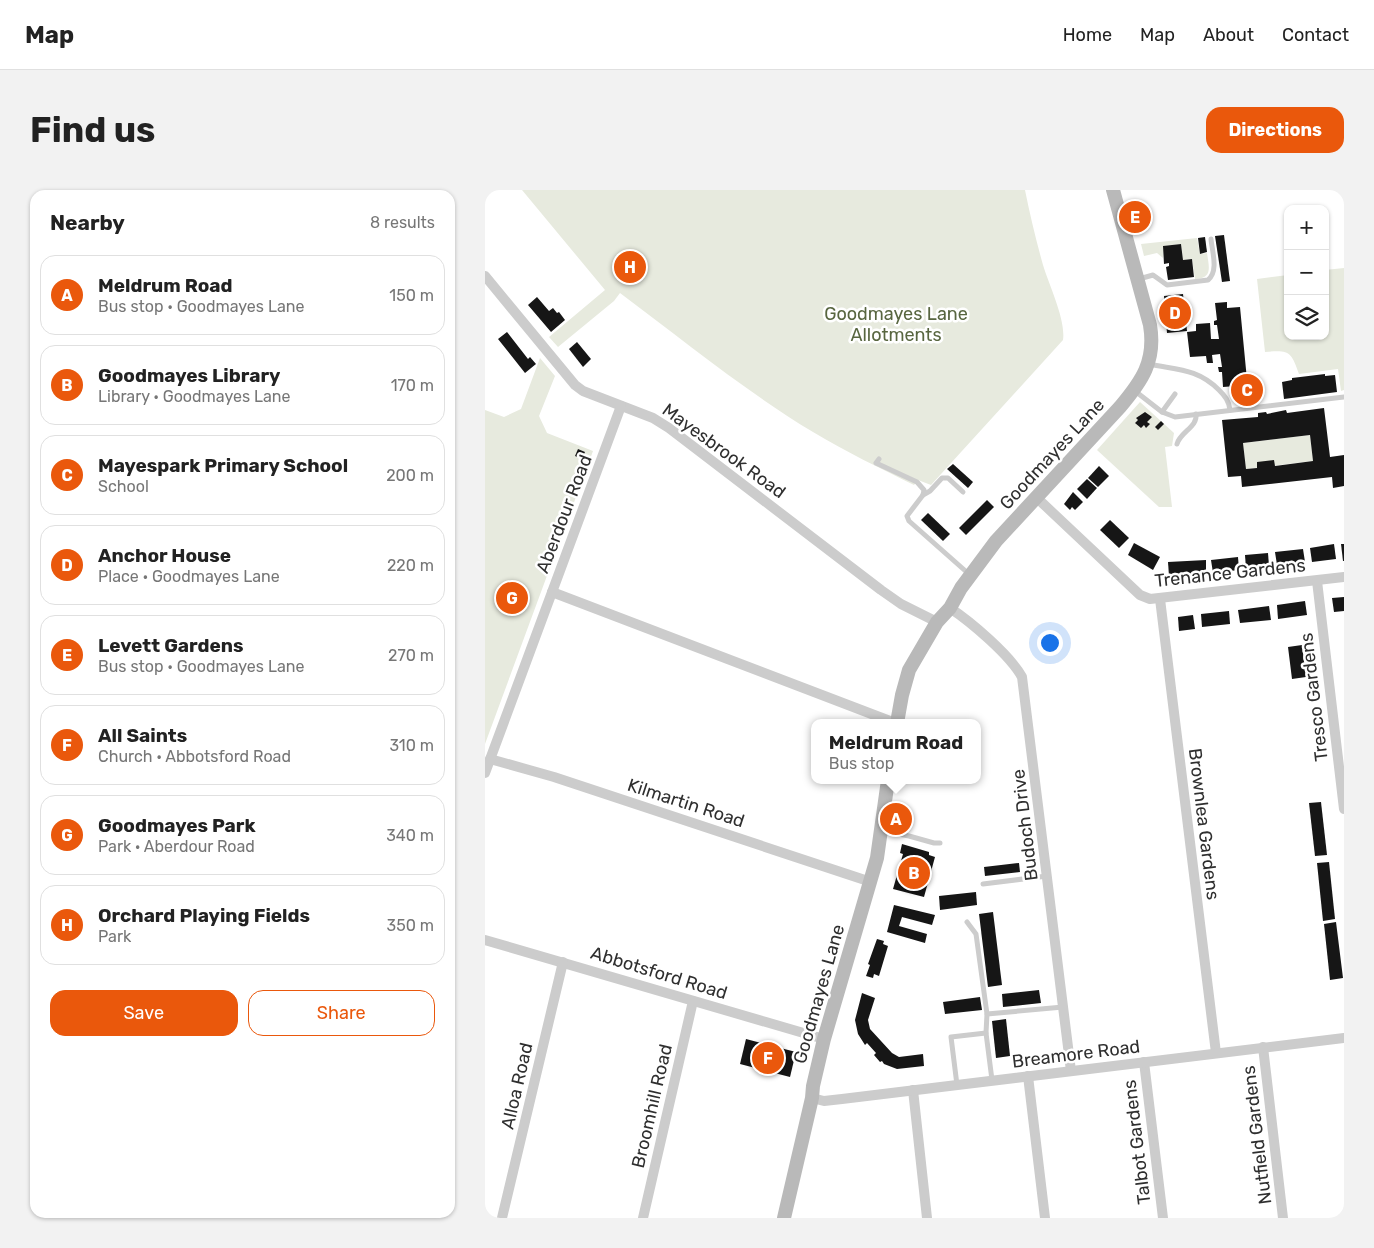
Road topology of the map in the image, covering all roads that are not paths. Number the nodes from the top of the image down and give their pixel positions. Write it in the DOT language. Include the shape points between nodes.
graph roads {
  1 [pos="1113,190"];
  2 [pos="1211,239"];
  3 [pos="485,276"];
  4 [pos="1138,279"];
  5 [pos="1149,364"];
  6 [pos="1134,390"];
  7 [pos="1175,394"];
  8 [pos="1344,397"];
  9 [pos="621,406"];
  10 [pos="1230,410"];
  11 [pos="1162,412"];
  12 [pos="1196,414"];
  13 [pos="1177,444"];
  14 [pos="879,459"];
  15 [pos="963,492"];
  16 [pos="923,495"];
  17 [pos="1037,498"];
  18 [pos="970,575"];
  19 [pos="1344,577"];
  20 [pos="1317,581"];
  21 [pos="552,592"];
  22 [pos="1160,599"];
  23 [pos="950,608"];
  24 [pos="937,622"];
  25 [pos="887,719"];
  26 [pos="898,719"];
  27 [pos="491,758"];
  28 [pos="485,773"];
  29 [pos="888,784"];
  30 [pos="1344,809"];
  31 [pos="882,831"];
  32 [pos="940,842"];
  33 [pos="1048,876"];
  34 [pos="871,882"];
  35 [pos="983,884"];
  36 [pos="967,922"];
  37 [pos="485,940"];
  38 [pos="563,962"];
  39 [pos="693,1001"];
  40 [pos="1063,1007"];
  41 [pos="987,1014"];
  42 [pos="986,1033"];
  43 [pos="1344,1038"];
  44 [pos="824,1039"];
  45 [pos="1263,1047"];
  46 [pos="1216,1053"];
  47 [pos="1144,1062"];
  48 [pos="1071,1070"];
  49 [pos="1028,1076"];
  50 [pos="992,1080"];
  51 [pos="957,1085"];
  52 [pos="913,1090"];
  53 [pos="812,1098"];
  54 [pos="502,1218"];
  55 [pos="643,1218"];
  56 [pos="784,1218"];
  57 [pos="927,1218"];
  58 [pos="1045,1218"];
  59 [pos="1163,1218"];
  60 [pos="1283,1218"];
  1 -- 4 [label="main road, Goodmayes Lane"];
  2 -- 4 [label="lane" via="1214,271 1208,280 1167,285 1153,275"];
  3 -- 9 [label="street, Mayesbrook Road" via="575,385 593,396"];
  4 -- 5 [label="main road, Goodmayes Lane" via="1152,333"];
  5 -- 6 [label="main road, Goodmayes Lane"];
  5 -- 10 [label="lane" via="1201,376 1225,396"];
  6 -- 11 [label="lane"];
  6 -- 17 [label="main road, Goodmayes Lane"];
  7 -- 11 [label="lane"];
  8 -- 10 [label="lane"];
  9 -- 21 [label="street, Aberdour Road"];
  9 -- 24 [label="street, Mayesbrook Road" via="669,428 881,590"];
  10 -- 12 [label="lane" via="1208,410"];
  11 -- 12 [label="lane" via="1175,416"];
  12 -- 13 [label="lane" via="1194,423"];
  14 -- 16 [label="lane" via="876,463 917,482 924,490"];
  15 -- 16 [label="lane" via="947,478 942,478"];
  16 -- 18 [label="lane" via="907,516 909,521"];
  17 -- 18 [label="main road, Goodmayes Lane" via="996,541"];
  17 -- 22 [label="street, Trenance Gardens" via="1140,595"];
  18 -- 23 [label="main road, Goodmayes Lane"];
  19 -- 20 [label="street, Trenance Gardens"];
  20 -- 22 [label="street, Trenance Gardens"];
  20 -- 30 [label="street, Tresco Gardens"];
  21 -- 25 [label="street"];
  21 -- 27 [label="street, Aberdour Road"];
  22 -- 46 [label="street, Brownlea Gardens"];
  23 -- 24 [label="main road, Goodmayes Lane"];
  23 -- 33 [label="street, Budoch Drive" via="1010,659 1022,677"];
  24 -- 26 [label="main road, Goodmayes Lane" via="909,670"];
  27 -- 28 [label="street, Aberdour Road"];
  27 -- 34 [label="street, Kilmartin Road"];
  29 -- 31 [label="main road, Goodmayes Lane"];
  31 -- 32 [label="lane"];
  31 -- 34 [label="main road, Goodmayes Lane"];
  33 -- 35 [label="lane"];
  33 -- 40 [label="street, Budoch Drive"];
  34 -- 44 [label="main road, Goodmayes Lane"];
  36 -- 41 [label="lane" via="976,934"];
  37 -- 38 [label="street, Abbotsford Road"];
  38 -- 39 [label="street, Abbotsford Road"];
  38 -- 54 [label="street, Alloa Road"];
  39 -- 44 [label="street, Abbotsford Road"];
  39 -- 55 [label="street, Broomhill Road"];
  40 -- 41 [label="lane"];
  40 -- 48 [label="street, Budoch Drive"];
  41 -- 42 [label="lane"];
  42 -- 50 [label="lane"];
  42 -- 51 [label="lane" via="951,1037"];
  43 -- 45 [label="street, Breamore Road"];
  44 -- 53 [label="main road, Goodmayes Lane"];
  45 -- 46 [label="street, Breamore Road"];
  45 -- 60 [label="street, Nutfield Gardens"];
  46 -- 47 [label="street, Breamore Road"];
  47 -- 48 [label="street, Breamore Road"];
  47 -- 59 [label="street, Talbot Gardens"];
  48 -- 49 [label="street, Breamore Road"];
  49 -- 50 [label="street, Breamore Road"];
  49 -- 58 [label="street"];
  50 -- 51 [label="street, Breamore Road"];
  51 -- 52 [label="street, Breamore Road"];
  52 -- 53 [label="street, Breamore Road" via="824,1101"];
  52 -- 57 [label="street"];
  53 -- 56 [label="main road, Goodmayes Lane"];
}
